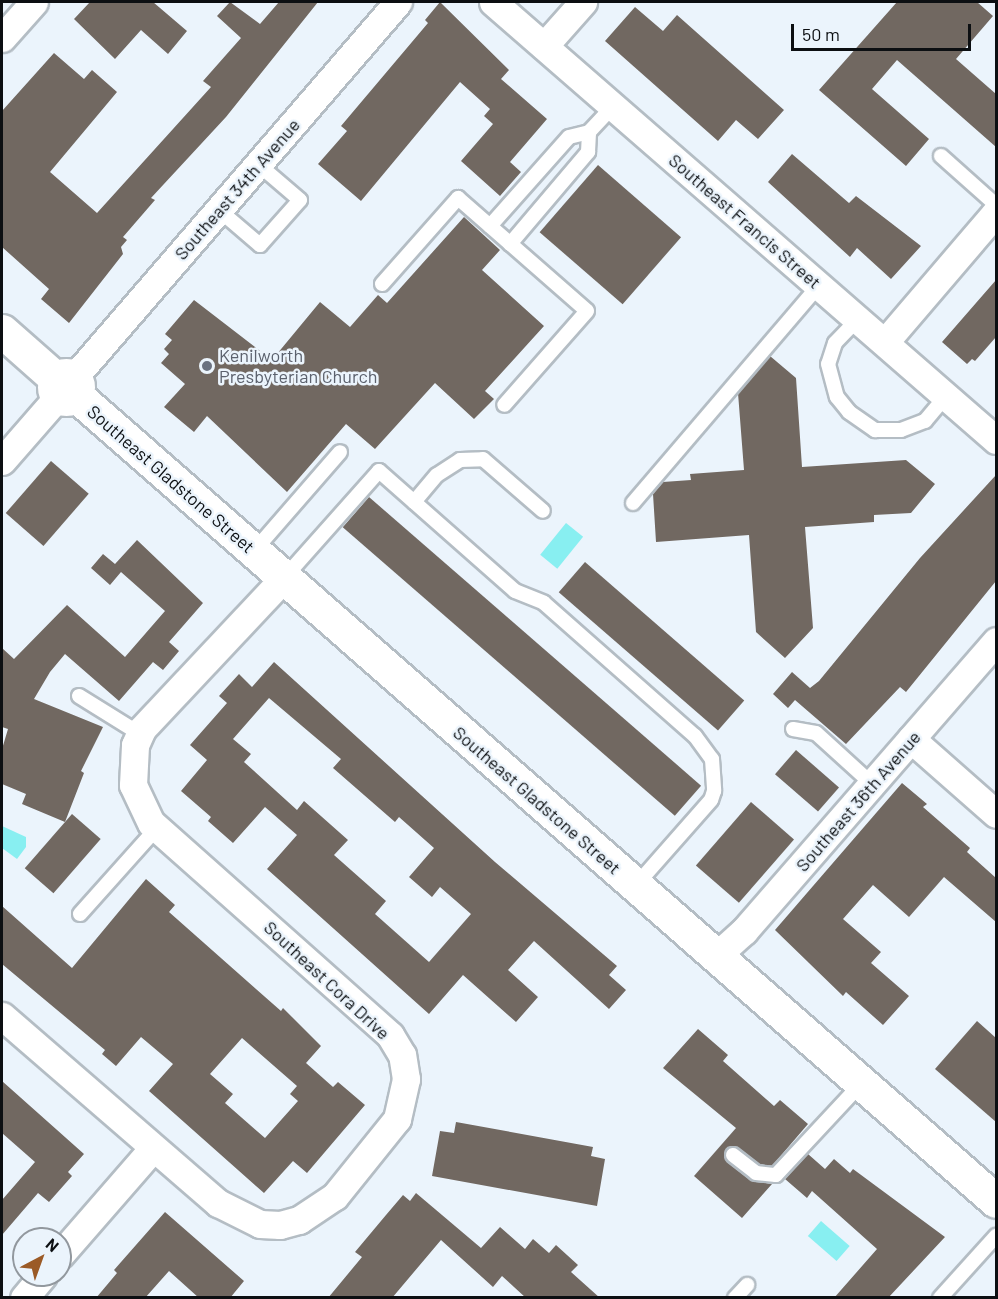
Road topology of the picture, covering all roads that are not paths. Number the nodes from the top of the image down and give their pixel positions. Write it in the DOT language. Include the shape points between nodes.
graph roads {
  1 [pos="33,2"];
  2 [pos="398,2"];
  3 [pos="493,2"];
  4 [pos="583,2"];
  5 [pos="2,38"];
  6 [pos="544,46"];
  7 [pos="613,106"];
  8 [pos="589,132"];
  9 [pos="941,156"];
  10 [pos="258,164"];
  11 [pos="996,205"];
  12 [pos="219,210"];
  13 [pos="996,212"];
  14 [pos="490,226"];
  15 [pos="510,244"];
  16 [pos="382,284"];
  17 [pos="819,285"];
  18 [pos="858,319"];
  19 [pos="2,331"];
  20 [pos="885,342"];
  21 [pos="66,387"];
  22 [pos="946,396"];
  23 [pos="504,405"];
  24 [pos="996,440"];
  25 [pos="340,452"];
  26 [pos="2,461"];
  27 [pos="414,502"];
  28 [pos="633,503"];
  29 [pos="543,511"];
  30 [pos="254,551"];
  31 [pos="284,578"];
  32 [pos="996,641"];
  33 [pos="79,696"];
  34 [pos="793,729"];
  35 [pos="140,734"];
  36 [pos="911,739"];
  37 [pos="872,784"];
  38 [pos="996,814"];
  39 [pos="157,828"];
  40 [pos="635,886"];
  41 [pos="80,914"];
  42 [pos="715,957"];
  43 [pos="2,1016"];
  44 [pos="861,1084"];
  45 [pos="153,1148"];
  46 [pos="733,1155"];
  47 [pos="996,1201"];
  48 [pos="996,1236"];
  49 [pos="72,1242"];
  50 [pos="747,1285"];
  51 [pos="735,1298"];
  52 [pos="940,1298"];
  1 -- 5 [label="street"];
  2 -- 10 [label="street, Southeast 34th Avenue"];
  3 -- 6 [label="street, Southeast Francis Street"];
  4 -- 6 [label="street"];
  6 -- 7 [label="street, Southeast Francis Street"];
  7 -- 8 [label="lane"];
  7 -- 17 [label="street, Southeast Francis Street"];
  8 -- 14 [label="lane" via="569,137"];
  8 -- 15 [label="lane" via="588,152"];
  9 -- 11 [label="lane"];
  10 -- 12 [label="street, Southeast 34th Avenue"];
  10 -- 12 [label="lane" via="300,200 260,245"];
  12 -- 21 [label="street, Southeast 34th Avenue"];
  13 -- 20 [label="street"];
  14 -- 15 [label="lane"];
  14 -- 16 [label="lane" via="458,198"];
  15 -- 23 [label="lane" via="587,311"];
  17 -- 18 [label="street, Southeast Francis Street"];
  17 -- 28 [label="lane"];
  18 -- 20 [label="street, Southeast Francis Street"];
  18 -- 22 [label="lane" via="836,343 828,364 837,397 849,412 875,430 901,430 925,421"];
  19 -- 21 [label="street, Southeast Gladstone Street"];
  20 -- 22 [label="street, Southeast Francis Street"];
  21 -- 26 [label="street, Southeast 34th Avenue"];
  21 -- 30 [label="street, Southeast Gladstone Street"];
  22 -- 24 [label="street, Southeast Francis Street"];
  25 -- 30 [label="lane"];
  27 -- 29 [label="lane" via="437,475 460,460 483,459"];
  27 -- 31 [label="lane" via="379,471"];
  27 -- 40 [label="lane" via="515,591 544,603 707,749 714,769 711,800"];
  30 -- 31 [label="street, Southeast Gladstone Street"];
  31 -- 35 [label="street, Southeast Cora Drive"];
  31 -- 40 [label="street, Southeast Gladstone Street"];
  32 -- 36 [label="street, Southeast 36th Avenue"];
  33 -- 35 [label="lane"];
  34 -- 37 [label="lane" via="816,733"];
  35 -- 39 [label="street, Southeast Cora Drive" via="131,767 133,785 140,806"];
  36 -- 37 [label="street, Southeast 36th Avenue"];
  36 -- 38 [label="street"];
  37 -- 42 [label="street, Southeast 36th Avenue" via="744,931"];
  39 -- 41 [label="lane"];
  39 -- 45 [label="street, Southeast Cora Drive" via="372,1017 402,1055 406,1079 403,1104 384,1140 335,1196 299,1220 280,1225 239,1216"];
  40 -- 42 [label="street, Southeast Gladstone Street"];
  42 -- 44 [label="street, Southeast Gladstone Street"];
  43 -- 45 [label="street, Southeast Cora Drive"];
  44 -- 46 [label="lane" via="776,1176 756,1173"];
  44 -- 47 [label="street, Southeast Gladstone Street"];
  45 -- 49 [label="street"];
  48 -- 52 [label="lane"];
  50 -- 51 [label="lane"];
}
